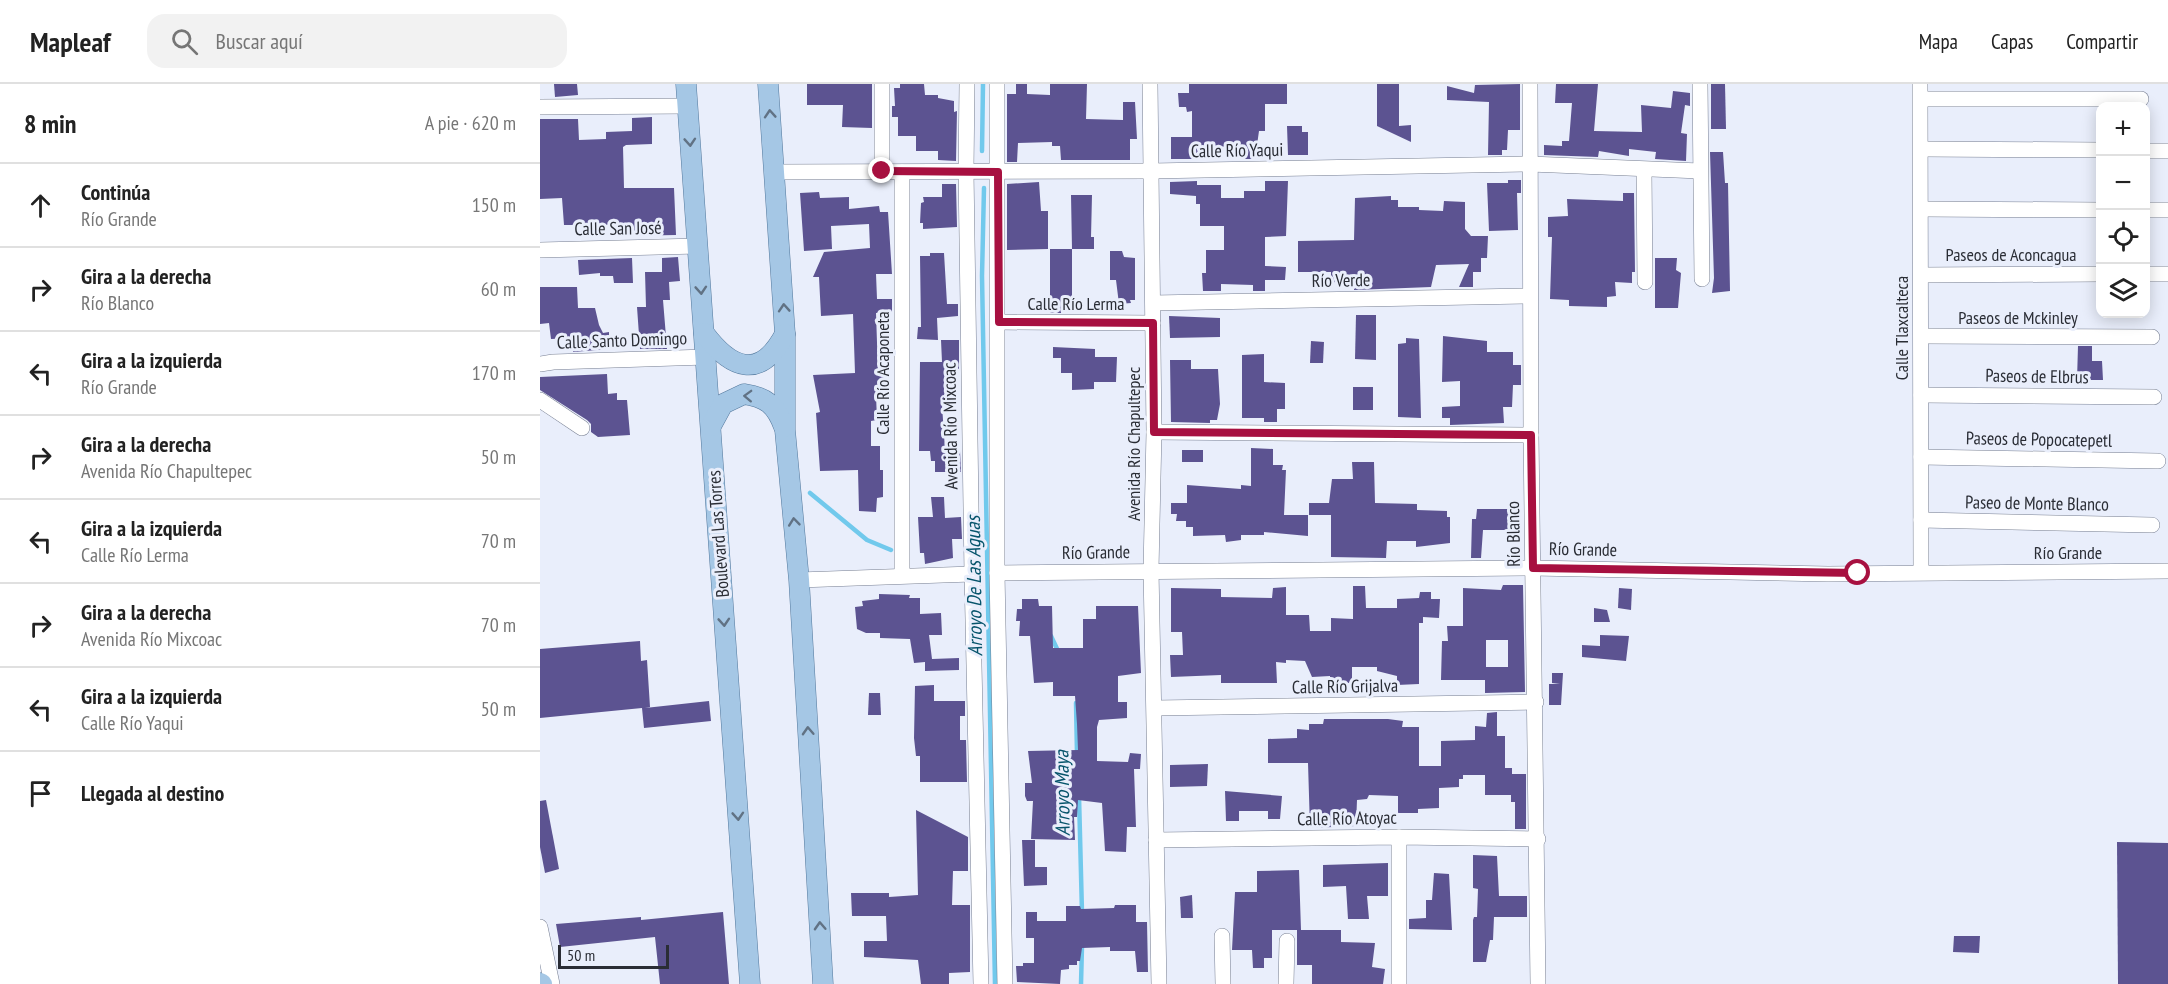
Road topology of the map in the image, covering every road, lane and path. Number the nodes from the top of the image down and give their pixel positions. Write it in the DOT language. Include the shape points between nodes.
graph roads {
  1 [pos="686,84"];
  2 [pos="768,84"];
  3 [pos="882,84"];
  4 [pos="967,84"];
  5 [pos="997,84"];
  6 [pos="1150,84"];
  7 [pos="1530,84"];
  8 [pos="1700,84"];
  9 [pos="1920,91"];
  10 [pos="2141,99"];
  11 [pos="687,106"];
  12 [pos="540,107"];
  13 [pos="1921,149"];
  14 [pos="2096,150"];
  15 [pos="2150,151"];
  16 [pos="2168,151"];
  17 [pos="1530,164"];
  18 [pos="1644,170"];
  19 [pos="882,171"];
  20 [pos="966,171"];
  21 [pos="1151,171"];
  22 [pos="1700,171"];
  23 [pos="774,172"];
  24 [pos="902,172"];
  25 [pos="998,172"];
  26 [pos="1921,209"];
  27 [pos="2096,210"];
  28 [pos="2150,210"];
  29 [pos="2168,210"];
  30 [pos="698,246"];
  31 [pos="540,250"];
  32 [pos="2096,274"];
  33 [pos="2150,274"];
  34 [pos="2168,274"];
  35 [pos="1921,275"];
  36 [pos="1702,279"];
  37 [pos="1645,282"];
  38 [pos="1530,296"];
  39 [pos="1153,303"];
  40 [pos="999,322"];
  41 [pos="1153,323"];
  42 [pos="704,333"];
  43 [pos="785,334"];
  44 [pos="1921,336"];
  45 [pos="2152,337"];
  46 [pos="706,357"];
  47 [pos="540,364"];
  48 [pos="1921,395"];
  49 [pos="2154,397"];
  50 [pos="540,400"];
  51 [pos="582,428"];
  52 [pos="711,428"];
  53 [pos="785,430"];
  54 [pos="1154,432"];
  55 [pos="1531,435"];
  56 [pos="1921,457"];
  57 [pos="2158,460"];
  58 [pos="1921,520"];
  59 [pos="2152,525"];
  60 [pos="1533,568"];
  61 [pos="1151,570"];
  62 [pos="2168,571"];
  63 [pos="1921,572"];
  64 [pos="997,573"];
  65 [pos="972,574"];
  66 [pos="902,575"];
  67 [pos="799,580"];
  68 [pos="1536,702"];
  69 [pos="1155,708"];
  70 [pos="1399,837"];
  71 [pos="1538,838"];
  72 [pos="1156,840"];
  73 [pos="540,927"];
  74 [pos="1222,936"];
  75 [pos="1287,941"];
  76 [pos="552,984"];
  77 [pos="750,984"];
  78 [pos="823,984"];
  79 [pos="981,984"];
  80 [pos="1005,984"];
  81 [pos="1159,984"];
  82 [pos="1223,984"];
  83 [pos="1286,984"];
  84 [pos="1399,984"];
  85 [pos="1538,984"];
  1 -- 11 [label="main road, Boulevard Las Torres"];
  23 -- 2 [label="main road, one-way"];
  3 -- 19 [label="street"];
  4 -- 20 [label="street, Avenida Río Mixcoac"];
  5 -- 25 [label="street"];
  6 -- 21 [label="street, Avenida Río Chapultepec"];
  7 -- 17 [label="street, Río Blanco"];
  8 -- 22 [label="street"];
  9 -- 10 [label="street"];
  9 -- 13 [label="street, Calle Tlaxcalteca"];
  11 -- 12 [label="street"];
  11 -- 30 [label="main road, Boulevard Las Torres, one-way"];
  13 -- 14 [label="street"];
  13 -- 26 [label="street, Calle Tlaxcalteca"];
  15 -- 16 [label="street"];
  17 -- 18 [label="street, Calle Río Yaqui"];
  17 -- 21 [label="street, Calle Río Yaqui"];
  17 -- 38 [label="street, Río Blanco"];
  18 -- 22 [label="street, Calle Río Yaqui"];
  18 -- 37 [label="street"];
  19 -- 23 [label="street, Calle Río Yaqui"];
  19 -- 24 [label="street, Calle Río Yaqui"];
  20 -- 24 [label="street, Calle Río Yaqui"];
  20 -- 25 [label="street, Calle Río Yaqui"];
  20 -- 65 [label="street, Avenida Río Mixcoac"];
  21 -- 25 [label="street, Calle Río Yaqui"];
  21 -- 39 [label="street, Avenida Río Chapultepec"];
  22 -- 36 [label="street"];
  43 -- 23 [label="main road, one-way"];
  24 -- 66 [label="street, Calle Río Acaponeta"];
  25 -- 40 [label="street"];
  26 -- 27 [label="street"];
  26 -- 35 [label="street, Calle Tlaxcalteca"];
  28 -- 29 [label="street"];
  30 -- 31 [label="street, Calle San José"];
  30 -- 42 [label="main road, Boulevard Las Torres, one-way"];
  32 -- 35 [label="street, Paseos de Aconcagua"];
  33 -- 34 [label="street"];
  35 -- 44 [label="street, Calle Tlaxcalteca"];
  38 -- 39 [label="street, Río Verde"];
  38 -- 55 [label="street, Río Blanco"];
  39 -- 41 [label="street, Avenida Río Chapultepec"];
  40 -- 41 [label="street, Calle Río Lerma"];
  40 -- 64 [label="street"];
  41 -- 54 [label="street, Avenida Río Chapultepec"];
  42 -- 43 [label="main road" via="726,358 743,365 761,363 770,357"];
  42 -- 46 [label="main road, Boulevard Las Torres"];
  43 -- 53 [label="main road"];
  44 -- 45 [label="street, Paseos de Mckinley"];
  44 -- 48 [label="street, Calle Tlaxcalteca"];
  46 -- 47 [label="street, Calle Santo Domingo"];
  46 -- 52 [label="main road, Boulevard Las Torres"];
  48 -- 49 [label="street, Paseos de Elbrus"];
  48 -- 56 [label="street, Calle Tlaxcalteca"];
  50 -- 51 [label="street"];
  53 -- 52 [label="main road, one-way" via="768,400 744,394 723,404"];
  52 -- 77 [label="main road, Boulevard Las Torres, one-way"];
  67 -- 53 [label="main road, one-way"];
  54 -- 55 [label="street"];
  54 -- 61 [label="street, Avenida Río Chapultepec"];
  55 -- 60 [label="street, Río Blanco"];
  56 -- 57 [label="street, Paseos de Popocatepetl"];
  56 -- 58 [label="street, Calle Tlaxcalteca"];
  58 -- 59 [label="street, Paseo de Monte Blanco"];
  58 -- 63 [label="street, Calle Tlaxcalteca"];
  60 -- 61 [label="street, Río Grande"];
  60 -- 63 [label="street, Río Grande"];
  60 -- 68 [label="street, Río Blanco"];
  61 -- 64 [label="street, Río Grande"];
  61 -- 69 [label="street, Avenida Río Chapultepec"];
  62 -- 63 [label="street, Río Grande"];
  64 -- 80 [label="street"];
  65 -- 66 [label="street"];
  65 -- 79 [label="street, Avenida Río Mixcoac"];
  66 -- 67 [label="street"];
  78 -- 67 [label="main road, one-way"];
  68 -- 69 [label="street, Calle Río Grijalva"];
  68 -- 71 [label="street, Río Blanco"];
  69 -- 72 [label="street, Avenida Río Chapultepec"];
  70 -- 71 [label="street, Calle Río Atoyac"];
  70 -- 72 [label="street, Calle Río Atoyac"];
  70 -- 84 [label="street"];
  71 -- 85 [label="street, Río Blanco"];
  72 -- 81 [label="street, Avenida Río Chapultepec"];
  73 -- 76 [label="street"];
  74 -- 82 [label="street"];
  75 -- 83 [label="street"];
}
